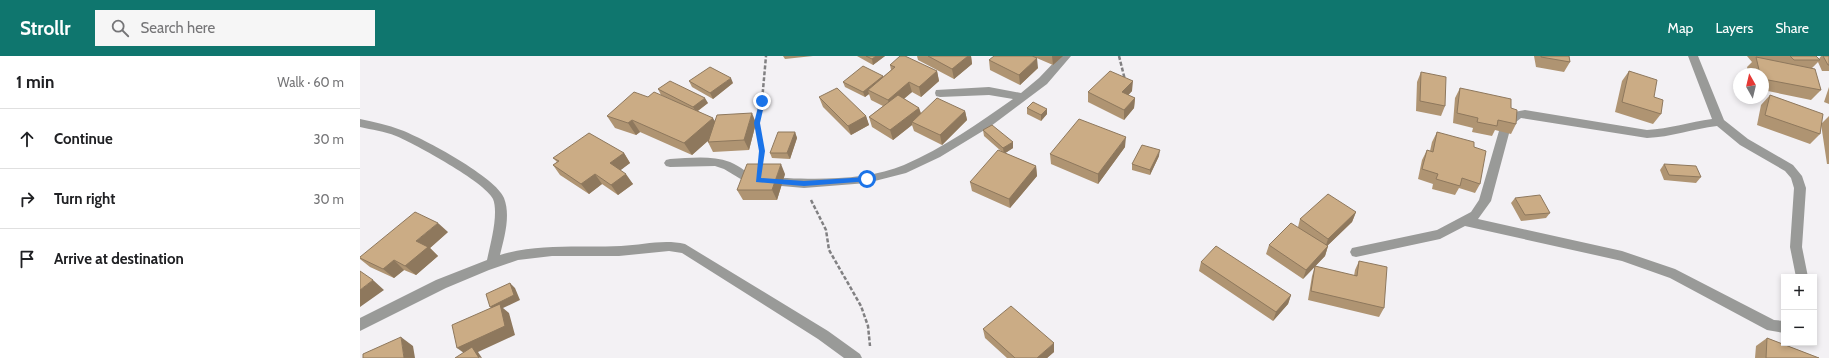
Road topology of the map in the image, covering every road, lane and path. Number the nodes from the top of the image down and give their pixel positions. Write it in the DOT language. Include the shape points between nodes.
graph roads {
  1 [pos="766,56"];
  2 [pos="1066,56"];
  3 [pos="1120,56"];
  4 [pos="1693,56"];
  5 [pos="1125,81"];
  6 [pos="940,93"];
  7 [pos="1023,97"];
  8 [pos="1719,122"];
  9 [pos="360,123"];
  10 [pos="670,162"];
  11 [pos="758,180"];
  12 [pos="804,184"];
  13 [pos="1465,221"];
  14 [pos="1356,252"];
  15 [pos="492,264"];
  16 [pos="1801,274"];
  17 [pos="360,325"];
  18 [pos="1781,327"];
  19 [pos="871,352"];
  20 [pos="855,358"];
  1 -- 11 [label="path" via="762,101 757,123 762,151"];
  2 -- 7 [label="street" via="1043,81"];
  3 -- 5 [label="path"];
  4 -- 8 [label="street"];
  6 -- 7 [label="street" via="990,91"];
  7 -- 12 [label="street" via="987,123 906,169 867,179"];
  8 -- 13 [label="street" via="1689,126 1668,134 1647,134 1525,114 1518,115 1506,124 1485,201 1475,215"];
  8 -- 16 [label="street" via="1744,142 1789,168 1796,176 1800,188 1796,247"];
  9 -- 15 [label="street" via="400,133 488,185 499,198 500,226"];
  10 -- 11 [label="street" via="715,162 728,166 744,178"];
  11 -- 12 [label="street"];
  12 -- 19 [label="path" via="826,230 829,250 861,306 868,326"];
  13 -- 14 [label="street" via="1440,234"];
  13 -- 18 [label="street" via="1630,259 1675,274 1772,326"];
  15 -- 17 [label="street" via="383,311"];
  15 -- 20 [label="street" via="530,253 680,247"];
}
